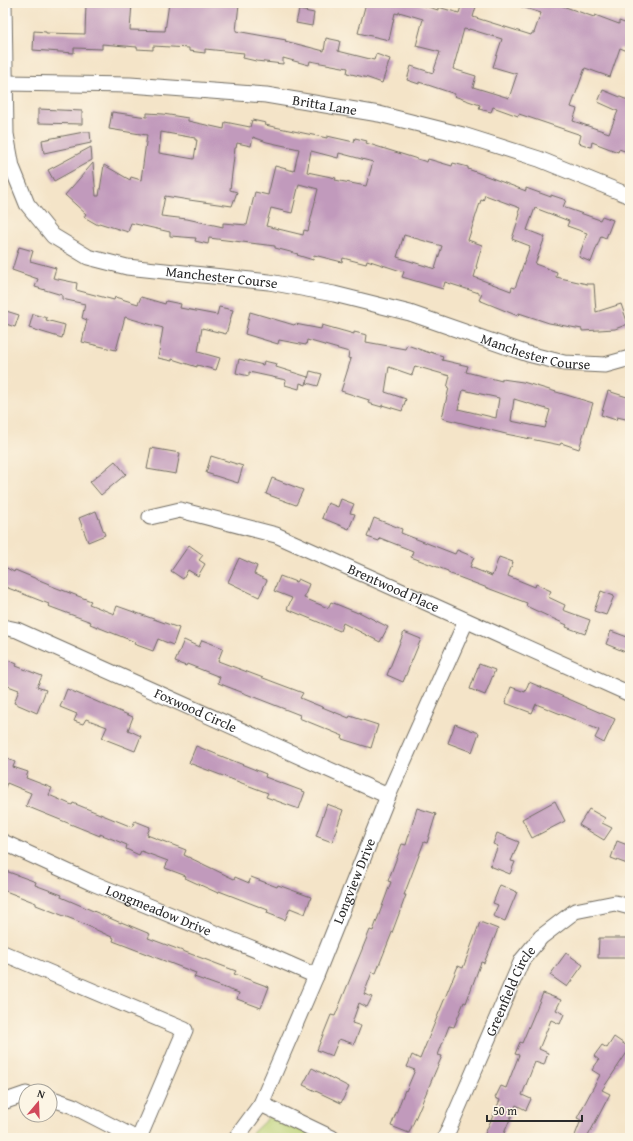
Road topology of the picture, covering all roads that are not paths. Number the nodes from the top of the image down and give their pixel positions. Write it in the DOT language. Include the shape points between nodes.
graph roads {
  1 [pos="4,3"];
  2 [pos="6,82"];
  3 [pos="8,168"];
  4 [pos="630,196"];
  5 [pos="630,358"];
  6 [pos="150,517"];
  7 [pos="466,621"];
  8 [pos="3,627"];
  9 [pos="630,694"];
  10 [pos="388,796"];
  11 [pos="3,842"];
  12 [pos="630,907"];
  13 [pos="3,953"];
  14 [pos="316,976"];
  15 [pos="18,1097"];
  16 [pos="58,1101"];
  17 [pos="3,1102"];
  18 [pos="261,1104"];
  19 [pos="135,1138"];
  20 [pos="139,1138"];
  21 [pos="236,1138"];
  22 [pos="332,1138"];
  23 [pos="445,1138"];
  1 -- 2 [label="street, Manchester Course"];
  2 -- 3 [label="street, Manchester Course"];
  2 -- 4 [label="street, Britta Lane" via="130,85 266,95 378,114 463,135 531,156"];
  3 -- 5 [label="street, Manchester Course" via="28,204 53,236 88,257 127,267 269,282 334,294 410,313 528,354 564,363 605,365"];
  6 -- 7 [label="street, Brentwood Place" via="180,510 276,535"];
  7 -- 9 [label="street, Brentwood Place"];
  7 -- 10 [label="street, Longview Drive"];
  8 -- 10 [label="street, Foxwood Circle" via="17,630"];
  10 -- 14 [label="street, Longview Drive"];
  11 -- 14 [label="street, Longmeadow Drive" via="90,882"];
  12 -- 23 [label="street, Greenfield Circle" via="615,903 575,912 541,936 526,954"];
  13 -- 20 [label="street" via="185,1030"];
  14 -- 18 [label="street, Longview Drive"];
  15 -- 17 [label="street"];
  16 -- 19 [label="street"];
  18 -- 21 [label="street, Longview Drive"];
  18 -- 22 [label="street"];
}
